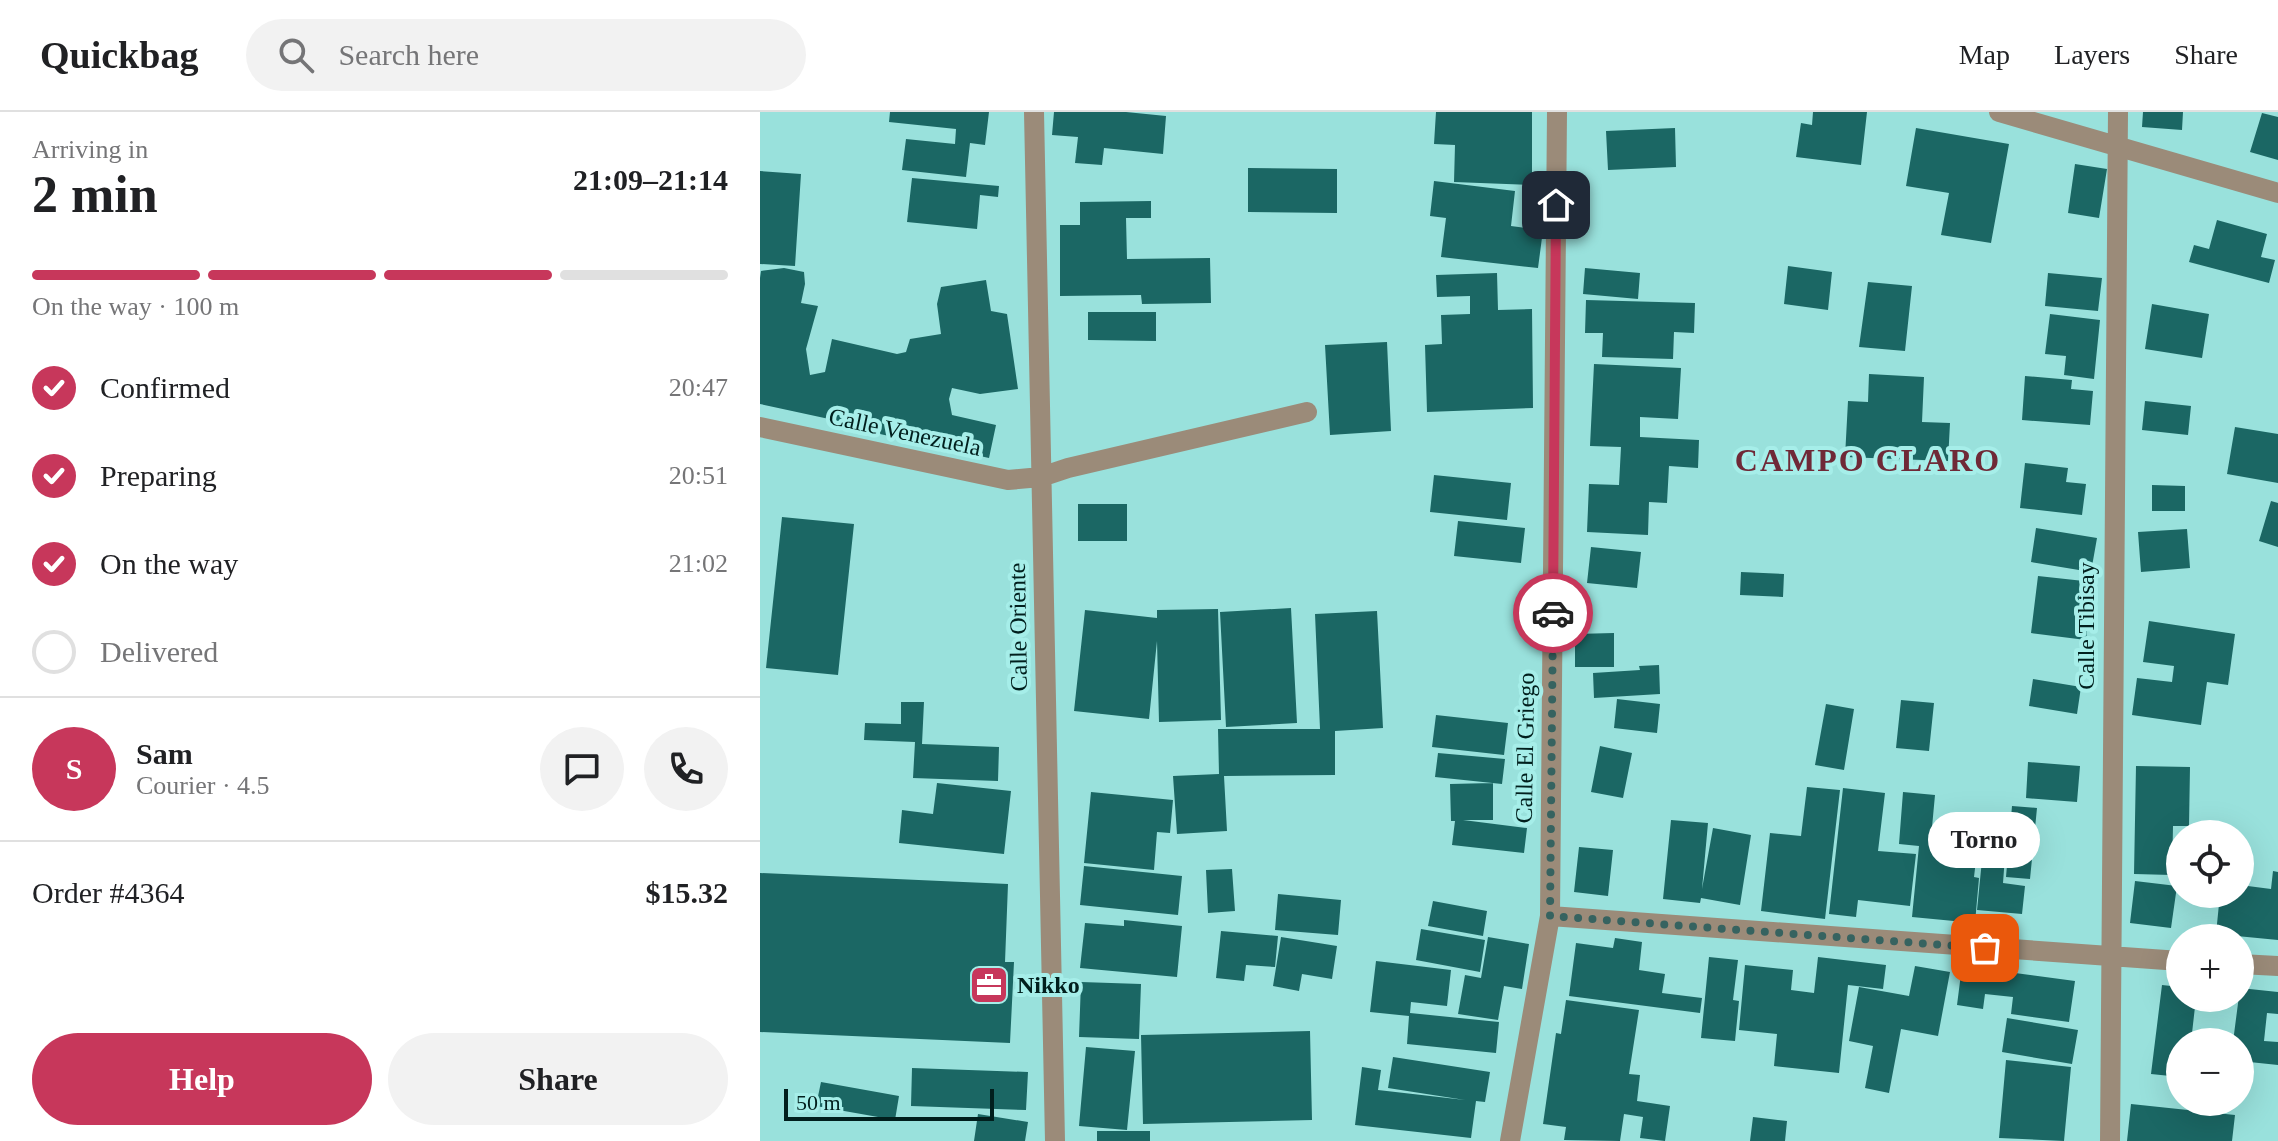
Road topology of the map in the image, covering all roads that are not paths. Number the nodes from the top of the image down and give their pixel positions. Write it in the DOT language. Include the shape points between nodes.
graph roads {
  1 [pos="1034,112"];
  2 [pos="1557,112"];
  3 [pos="1999,112"];
  4 [pos="2118,112"];
  5 [pos="2116,146"];
  6 [pos="2278,193"];
  7 [pos="1307,412"];
  8 [pos="760,427"];
  9 [pos="1041,477"];
  10 [pos="1550,916"];
  11 [pos="2109,957"];
  12 [pos="2166,960"];
  13 [pos="2254,965"];
  14 [pos="2278,966"];
  15 [pos="1055,1141"];
  16 [pos="1510,1141"];
  17 [pos="2110,1141"];
  1 -- 9 [label="street, Calle Oriente"];
  2 -- 10 [label="street, Calle El Griego"];
  3 -- 5 [label="street"];
  4 -- 5 [label="street, Calle Tibisay"];
  5 -- 6 [label="street"];
  5 -- 11 [label="street, Calle Tibisay"];
  7 -- 9 [label="street, Calle Venezuela"];
  8 -- 9 [label="street, Calle Venezuela" via="1008,480"];
  9 -- 15 [label="street, Calle Oriente"];
  10 -- 11 [label="street"];
  10 -- 16 [label="street, Calle El Griego"];
  11 -- 12 [label="street"];
  11 -- 17 [label="street, Calle Tibisay"];
  13 -- 14 [label="street"];
}
